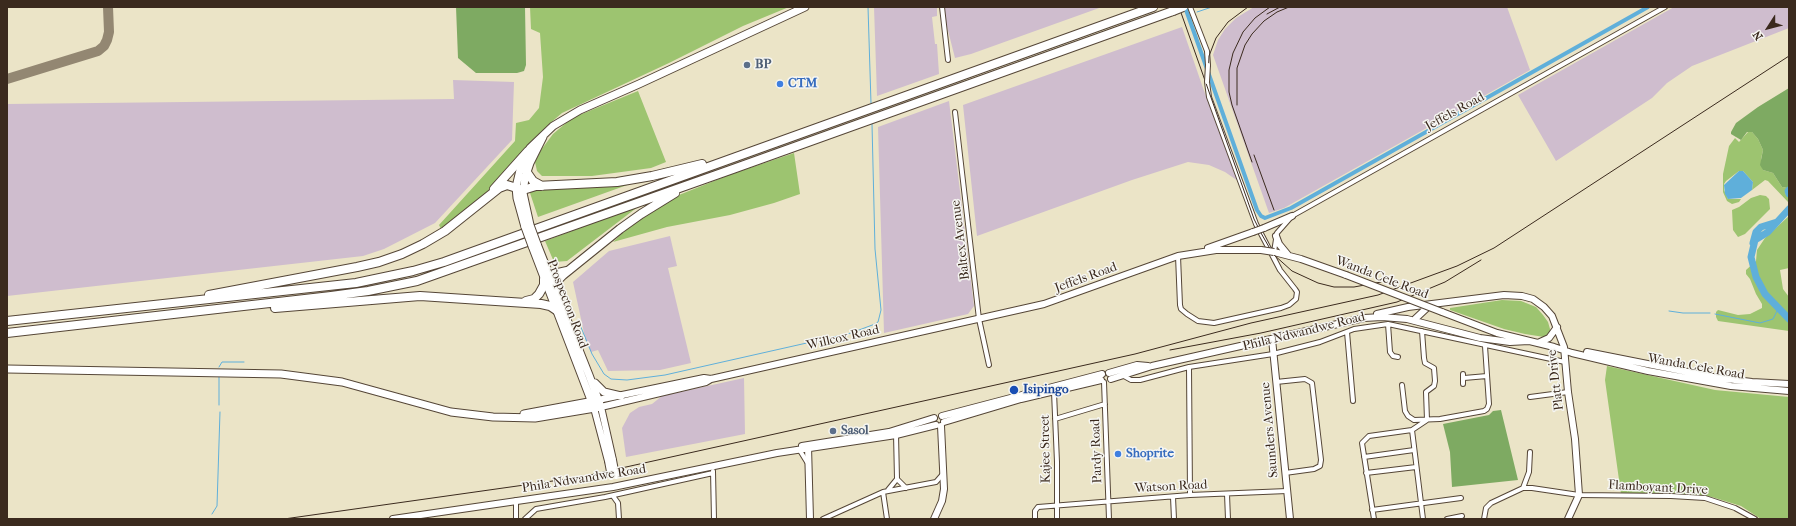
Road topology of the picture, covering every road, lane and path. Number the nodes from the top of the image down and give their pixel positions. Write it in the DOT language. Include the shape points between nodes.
graph roads {
  1 [pos="805,7"];
  2 [pos="942,7"];
  3 [pos="1153,7"];
  4 [pos="1183,7"];
  5 [pos="1190,7"];
  6 [pos="1665,7"];
  7 [pos="948,60"];
  8 [pos="955,112"];
  9 [pos="544,135"];
  10 [pos="528,151"];
  11 [pos="735,157"];
  12 [pos="526,171"];
  13 [pos="696,182"];
  14 [pos="542,186"];
  15 [pos="520,189"];
  16 [pos="484,200"];
  17 [pos="1292,216"];
  18 [pos="1276,236"];
  19 [pos="1275,250"];
  20 [pos="1199,252"];
  21 [pos="1288,255"];
  22 [pos="1178,256"];
  23 [pos="571,269"];
  24 [pos="546,277"];
  25 [pos="554,289"];
  26 [pos="521,302"];
  27 [pos="169,304"];
  28 [pos="1430,305"];
  29 [pos="559,312"];
  30 [pos="176,314"];
  31 [pos="1364,318"];
  32 [pos="979,319"];
  33 [pos="1414,320"];
  34 [pos="7,321"];
  35 [pos="1388,324"];
  36 [pos="1557,327"];
  37 [pos="1422,331"];
  38 [pos="1347,332"];
  39 [pos="7,333"];
  40 [pos="1272,339"];
  41 [pos="1529,341"];
  42 [pos="1538,343"];
  43 [pos="1485,346"];
  44 [pos="1564,349"];
  45 [pos="1273,354"];
  46 [pos="1398,357"];
  47 [pos="1565,362"];
  48 [pos="989,365"];
  49 [pos="1152,366"];
  50 [pos="1189,367"];
  51 [pos="7,369"];
  52 [pos="1102,374"];
  53 [pos="589,375"];
  54 [pos="1110,376"];
  55 [pos="1130,376"];
  56 [pos="1487,376"];
  57 [pos="711,379"];
  58 [pos="1102,381"];
  59 [pos="1276,382"];
  60 [pos="1463,384"];
  61 [pos="1789,384"];
  62 [pos="1402,385"];
  63 [pos="1789,391"];
  64 [pos="1054,392"];
  65 [pos="1568,392"];
  66 [pos="621,396"];
  67 [pos="1530,397"];
  68 [pos="1353,401"];
  69 [pos="596,404"];
  70 [pos="1106,404"];
  71 [pos="1056,419"];
  72 [pos="1427,420"];
  73 [pos="940,421"];
  74 [pos="1412,430"];
  75 [pos="896,433"];
  76 [pos="808,447"];
  77 [pos="799,449"];
  78 [pos="1414,450"];
  79 [pos="1530,452"];
  80 [pos="777,453"];
  81 [pos="1364,457"];
  82 [pos="809,466"];
  83 [pos="1416,467"];
  84 [pos="713,470"];
  85 [pos="1285,473"];
  86 [pos="1366,473"];
  87 [pos="943,474"];
  88 [pos="897,479"];
  89 [pos="936,482"];
  90 [pos="616,487"];
  91 [pos="906,488"];
  92 [pos="1523,488"];
  93 [pos="886,491"];
  94 [pos="1287,491"];
  95 [pos="943,493"];
  96 [pos="1227,494"];
  97 [pos="1190,495"];
  98 [pos="1579,495"];
  99 [pos="613,496"];
  100 [pos="1173,497"];
  101 [pos="1461,498"];
  102 [pos="516,500"];
  103 [pos="1109,501"];
  104 [pos="1421,504"];
  105 [pos="1056,506"];
  106 [pos="1372,510"];
  107 [pos="1462,516"];
  108 [pos="393,519"];
  109 [pos="516,519"];
  110 [pos="525,519"];
  111 [pos="619,519"];
  112 [pos="714,519"];
  113 [pos="810,519"];
  114 [pos="823,519"];
  115 [pos="887,519"];
  116 [pos="934,519"];
  117 [pos="1036,519"];
  118 [pos="1057,519"];
  119 [pos="1110,519"];
  120 [pos="1174,519"];
  121 [pos="1228,519"];
  122 [pos="1290,519"];
  123 [pos="1374,519"];
  124 [pos="1423,519"];
  125 [pos="1446,519"];
  126 [pos="1484,519"];
  127 [pos="1568,519"];
  128 [pos="1755,519"];
  1 -- 9 [label="main road, Prospecton Road" via="580,110 560,121"];
  2 -- 7 [label="street"];
  3 -- 11 [label="highway"];
  4 -- 13 [label="highway, bridge"];
  5 -- 22 [label="street, bridge" via="1205,42 1209,97 1256,224 1297,296 1289,305 1281,308 1214,323 1198,321 1181,309"];
  6 -- 17 [label="street, Jeffels Road"];
  8 -- 32 [label="street, Baltex Avenue"];
  9 -- 10 [label="main road, Prospecton Road"];
  9 -- 12 [label="main road, Prospecton Road"];
  10 -- 15 [label="main road, Prospecton Road" via="520,170"];
  10 -- 16 [label="highway"];
  11 -- 14 [label="highway" via="730,155 679,171 652,176 587,184"];
  11 -- 27 [label="highway" via="413,271 356,283"];
  12 -- 14 [label="highway" via="533,181"];
  12 -- 15 [label="main road, Prospecton Road"];
  13 -- 23 [label="highway" via="641,214"];
  13 -- 30 [label="highway" via="418,280 368,291"];
  14 -- 15 [label="highway"];
  15 -- 16 [label="highway" via="510,185 503,186"];
  15 -- 24 [label="main road, Prospecton Road, bridge" via="528,226"];
  16 -- 27 [label="highway" via="461,220 428,241 379,262"];
  17 -- 18 [label="street, Jeffels Road"];
  17 -- 20 [label="street, bridge"];
  18 -- 19 [label="street, Jeffels Road"];
  18 -- 21 [label="street"];
  19 -- 20 [label="street, Wanda Cele Road, bridge"];
  19 -- 21 [label="street, Wanda Cele Road"];
  20 -- 22 [label="street, Jeffels Road"];
  21 -- 41 [label="street, Wanda Cele Road, bridge" via="1497,333"];
  22 -- 32 [label="street, Jeffels Road" via="1044,304"];
  23 -- 24 [label="highway"];
  23 -- 25 [label="highway" via="558,280"];
  24 -- 25 [label="main road, Prospecton Road"];
  24 -- 26 [label="highway" via="539,294 534,299"];
  24 -- 29 [label="main road, Prospecton Road"];
  25 -- 53 [label="main road, Prospecton Road"];
  26 -- 29 [label="highway" via="550,306"];
  26 -- 30 [label="highway" via="420,296"];
  27 -- 34 [label="highway"];
  28 -- 31 [label="street, Platt Drive" via="1408,307"];
  28 -- 33 [label="street"];
  28 -- 36 [label="street, Platt Drive" via="1504,295 1522,296 1533,299 1544,307"];
  29 -- 69 [label="main road, Prospecton Road"];
  30 -- 39 [label="highway"];
  31 -- 33 [label="street, Phila Ndwandwe Road"];
  31 -- 40 [label="street, Phila Ndwandwe Road"];
  32 -- 48 [label="street, Baltex Avenue"];
  32 -- 57 [label="street, Willcox Road"];
  33 -- 41 [label="street, Phila Ndwandwe Road" via="1480,338 1510,342"];
  35 -- 37 [label="street, Phila Ndwandwe Road"];
  35 -- 38 [label="street, Phila Ndwandwe Road"];
  35 -- 46 [label="street" via="1390,352"];
  36 -- 42 [label="street" via="1549,338"];
  36 -- 44 [label="street, Platt Drive"];
  37 -- 43 [label="street, Phila Ndwandwe Road"];
  37 -- 72 [label="street" via="1424,361 1435,370 1435,384 1426,392"];
  38 -- 45 [label="street, Phila Ndwandwe Road"];
  38 -- 68 [label="street"];
  40 -- 45 [label="street, Saunders Avenue"];
  40 -- 49 [label="street, Phila Ndwandwe Road"];
  41 -- 42 [label="street, Wanda Cele Road"];
  42 -- 44 [label="street, Wanda Cele Road"];
  43 -- 47 [label="street, Phila Ndwandwe Road"];
  43 -- 56 [label="street"];
  44 -- 47 [label="street, Platt Drive"];
  44 -- 61 [label="street, Wanda Cele Road" via="1718,378"];
  44 -- 63 [label="street, Wanda Cele Road" via="1682,378 1731,386"];
  45 -- 50 [label="street, Phila Ndwandwe Road"];
  45 -- 59 [label="street, Saunders Avenue"];
  47 -- 65 [label="street, Platt Drive"];
  49 -- 54 [label="street, Phila Ndwandwe Road" via="1137,365"];
  49 -- 55 [label="street, Phila Ndwandwe Road"];
  50 -- 55 [label="street, Phila Ndwandwe Road" via="1140,380"];
  50 -- 97 [label="street"];
  51 -- 69 [label="main road" via="288,375 342,382 451,412 510,417 534,418"];
  52 -- 54 [label="street, Phila Ndwandwe Road"];
  52 -- 58 [label="street"];
  52 -- 73 [label="street, Phila Ndwandwe Road"];
  53 -- 66 [label="main road" via="600,390"];
  53 -- 69 [label="main road, Prospecton Road"];
  54 -- 55 [label="street, Phila Ndwandwe Road"];
  54 -- 58 [label="street, Phila Ndwandwe Road" via="1109,382"];
  56 -- 60 [label="street" via="1463,376"];
  56 -- 72 [label="street" via="1488,409"];
  57 -- 66 [label="street, Willcox Road" via="704,378"];
  57 -- 69 [label="street, Willcox Road"];
  58 -- 64 [label="street, Phila Ndwandwe Road"];
  58 -- 70 [label="street, Pardy Road"];
  59 -- 85 [label="street, Saunders Avenue"];
  59 -- 85 [label="street" via="1306,379 1312,383 1321,460 1320,466 1314,469"];
  62 -- 72 [label="street" via="1408,416 1414,420"];
  64 -- 71 [label="street, Kajee Street"];
  64 -- 73 [label="street, Phila Ndwandwe Road"];
  65 -- 67 [label="street"];
  65 -- 98 [label="street, Platt Drive"];
  66 -- 69 [label="street, Willcox Road"];
  69 -- 90 [label="street, Prospecton Road, bridge"];
  70 -- 71 [label="street"];
  70 -- 103 [label="street, Pardy Road"];
  71 -- 105 [label="street, Kajee Street"];
  72 -- 74 [label="street"];
  73 -- 75 [label="street, Phila Ndwandwe Road"];
  73 -- 87 [label="street"];
  74 -- 78 [label="street"];
  74 -- 81 [label="street" via="1369,436 1362,443"];
  75 -- 76 [label="street, Phila Ndwandwe Road"];
  75 -- 88 [label="street"];
  76 -- 77 [label="street, Phila Ndwandwe Road"];
  76 -- 80 [label="street, Phila Ndwandwe Road"];
  76 -- 82 [label="street"];
  77 -- 80 [label="street, Phila Ndwandwe Road"];
  77 -- 82 [label="street"];
  78 -- 81 [label="street"];
  78 -- 83 [label="street"];
  79 -- 92 [label="street" via="1529,472"];
  80 -- 84 [label="street, Phila Ndwandwe Road"];
  81 -- 86 [label="street"];
  82 -- 113 [label="street"];
  83 -- 86 [label="street"];
  83 -- 104 [label="street"];
  84 -- 90 [label="street, Phila Ndwandwe Road"];
  84 -- 99 [label="street, Phila Ndwandwe Road"];
  84 -- 112 [label="street"];
  85 -- 94 [label="street, Saunders Avenue"];
  86 -- 106 [label="street"];
  87 -- 89 [label="street"];
  87 -- 95 [label="street"];
  88 -- 91 [label="street"];
  88 -- 93 [label="street"];
  89 -- 91 [label="street"];
  89 -- 95 [label="street"];
  90 -- 102 [label="street, Phila Ndwandwe Road"];
  91 -- 93 [label="street"];
  92 -- 98 [label="street, Flamboyant Drive"];
  92 -- 126 [label="street" via="1491,503 1486,508"];
  93 -- 114 [label="street"];
  93 -- 115 [label="street"];
  94 -- 96 [label="street, Watson Road"];
  94 -- 122 [label="street, Saunders Avenue"];
  95 -- 116 [label="street"];
  96 -- 97 [label="street, Watson Road"];
  96 -- 121 [label="street"];
  97 -- 100 [label="street, Watson Road"];
  98 -- 127 [label="street, Platt Drive"];
  98 -- 128 [label="street, Flamboyant Drive" via="1705,498 1735,508"];
  99 -- 110 [label="street, Phila Ndwandwe Road" via="536,509"];
  99 -- 111 [label="street" via="618,503"];
  100 -- 103 [label="street, Watson Road"];
  100 -- 120 [label="street"];
  101 -- 104 [label="street"];
  102 -- 108 [label="street, Phila Ndwandwe Road"];
  102 -- 109 [label="street"];
  103 -- 105 [label="street, Watson Road"];
  103 -- 119 [label="street, Pardy Road"];
  104 -- 106 [label="street"];
  104 -- 124 [label="street"];
  105 -- 117 [label="street, Watson Road" via="1037,508"];
  105 -- 118 [label="street, Kajee Street"];
  106 -- 123 [label="street"];
  107 -- 125 [label="street"];
}
